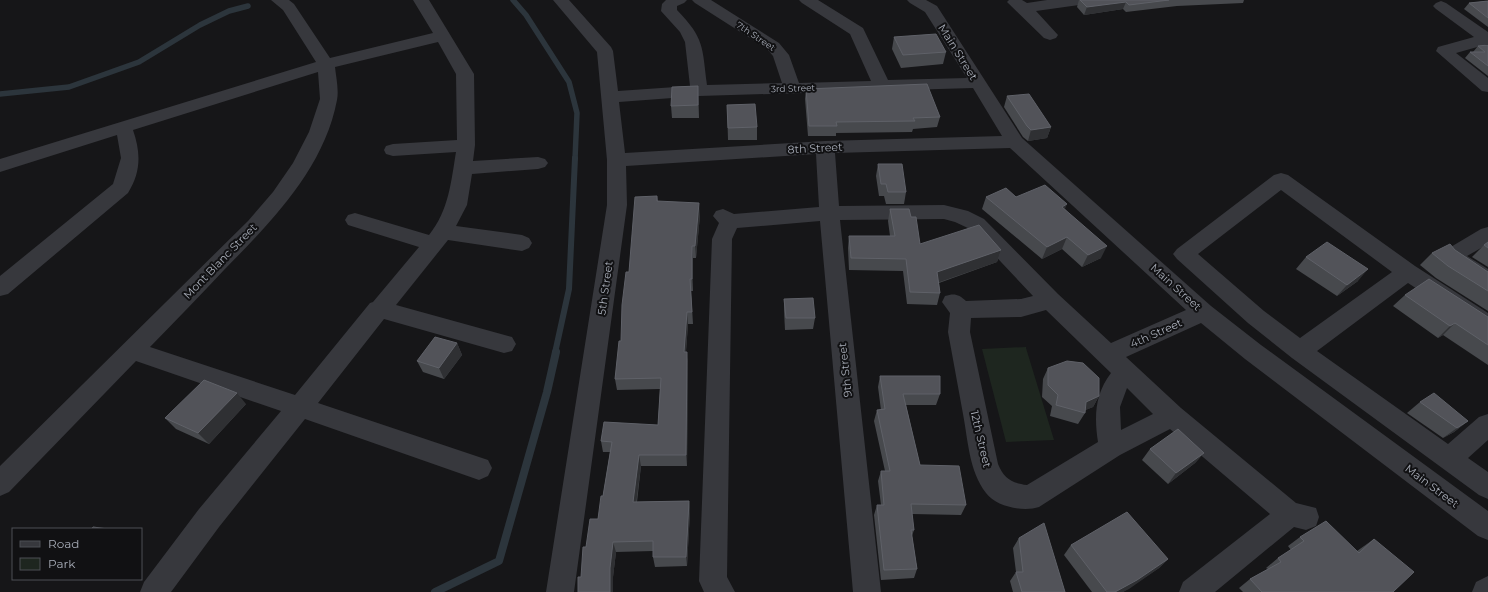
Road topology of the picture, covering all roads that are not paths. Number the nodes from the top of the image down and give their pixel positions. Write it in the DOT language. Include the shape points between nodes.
graph roads {
  1 [pos="279,0"];
  2 [pos="421,0"];
  3 [pos="561,0"];
  4 [pos="679,0"];
  5 [pos="700,0"];
  6 [pos="807,0"];
  7 [pos="915,0"];
  8 [pos="1079,0"];
  9 [pos="1460,0"];
  10 [pos="1018,4"];
  11 [pos="1050,35"];
  12 [pos="442,36"];
  13 [pos="1487,39"];
  14 [pos="326,64"];
  15 [pos="978,83"];
  16 [pos="882,85"];
  17 [pos="1488,87"];
  18 [pos="792,88"];
  19 [pos="699,91"];
  20 [pos="609,97"];
  21 [pos="123,127"];
  22 [pos="1015,142"];
  23 [pos="466,145"];
  24 [pos="825,147"];
  25 [pos="393,150"];
  26 [pos="616,160"];
  27 [pos="538,163"];
  28 [pos="0,166"];
  29 [pos="463,168"];
  30 [pos="829,213"];
  31 [pos="355,220"];
  32 [pos="1488,234"];
  33 [pos="438,238"];
  34 [pos="522,243"];
  35 [pos="1407,272"];
  36 [pos="1488,279"];
  37 [pos="3,282"];
  38 [pos="1050,300"];
  39 [pos="378,309"];
  40 [pos="1203,312"];
  41 [pos="1488,324"];
  42 [pos="504,344"];
  43 [pos="131,350"];
  44 [pos="1300,351"];
  45 [pos="1108,355"];
  46 [pos="1126,372"];
  47 [pos="299,407"];
  48 [pos="1172,416"];
  49 [pos="1488,425"];
  50 [pos="1110,446"];
  51 [pos="1449,459"];
  52 [pos="479,468"];
  53 [pos="0,484"];
  54 [pos="1488,487"];
  55 [pos="1488,527"];
  56 [pos="1488,590"];
  57 [pos="154,592"];
  58 [pos="560,592"];
  59 [pos="721,592"];
  60 [pos="867,592"];
  61 [pos="1193,592"];
  62 [pos="1486,592"];
  1 -- 14 [label="street, Mont Blanc Street" via="290,7"];
  2 -- 12 [label="street"];
  3 -- 20 [label="street, 5th Street" via="605,51"];
  4 -- 19 [label="street" via="670,4 669,11 687,30 693,42"];
  5 -- 18 [label="street, 7th Street" via="773,46 781,55"];
  6 -- 16 [label="street" via="857,31"];
  7 -- 15 [label="street, Main Street" via="931,9"];
  8 -- 10 [label="street"];
  9 -- 13 [label="street" via="1441,6"];
  10 -- 11 [label="street"];
  12 -- 14 [label="street"];
  12 -- 23 [label="street" via="465,74"];
  13 -- 17 [label="street" via="1444,51"];
  14 -- 21 [label="street"];
  14 -- 43 [label="street, Mont Blanc Street" via="329,99 318,132 302,165 280,197 255,226"];
  15 -- 16 [label="street, 3rd Street"];
  15 -- 22 [label="street, Main Street"];
  16 -- 18 [label="street, 3rd Street"];
  18 -- 19 [label="street, 3rd Street"];
  19 -- 20 [label="street, 3rd Street"];
  20 -- 26 [label="street, 5th Street"];
  21 -- 28 [label="street"];
  21 -- 37 [label="street" via="132,153 130,168 121,188"];
  22 -- 24 [label="street, 8th Street"];
  22 -- 40 [label="street, Main Street"];
  23 -- 25 [label="street"];
  23 -- 29 [label="street"];
  24 -- 26 [label="street, 8th Street"];
  24 -- 30 [label="street, 9th Street"];
  26 -- 58 [label="street, 5th Street" via="617,205"];
  27 -- 29 [label="street"];
  29 -- 33 [label="street" via="456,205"];
  30 -- 38 [label="street" via="944,212 961,216 977,224"];
  30 -- 59 [label="street" via="726,219 722,239 712,581"];
  30 -- 60 [label="street, 9th Street"];
  31 -- 33 [label="street"];
  32 -- 36 [label="street" via="1451,256"];
  33 -- 34 [label="street"];
  33 -- 39 [label="street"];
  35 -- 41 [label="street"];
  35 -- 44 [label="street"];
  35 -- 44 [label="street" via="1281,180 1184,254 1256,317"];
  38 -- 45 [label="street"];
  38 -- 50 [label="street, 12th Street" via="1021,308 957,306 959,332 985,464 992,483 1007,495 1030,498"];
  39 -- 42 [label="street"];
  39 -- 47 [label="street"];
  40 -- 45 [label="street, 4th Street"];
  40 -- 55 [label="street, Main Street"];
  43 -- 47 [label="street"];
  43 -- 53 [label="street, Mont Blanc Street"];
  44 -- 51 [label="street"];
  45 -- 46 [label="street"];
  46 -- 48 [label="street"];
  46 -- 50 [label="street" via="1117,381 1109,398 1107,410"];
  47 -- 52 [label="street"];
  47 -- 57 [label="street" via="209,518"];
  48 -- 50 [label="street, 12th Street"];
  48 -- 61 [label="street" via="1298,515"];
  49 -- 51 [label="street"];
  51 -- 54 [label="street"];
  56 -- 62 [label="street"];
}
